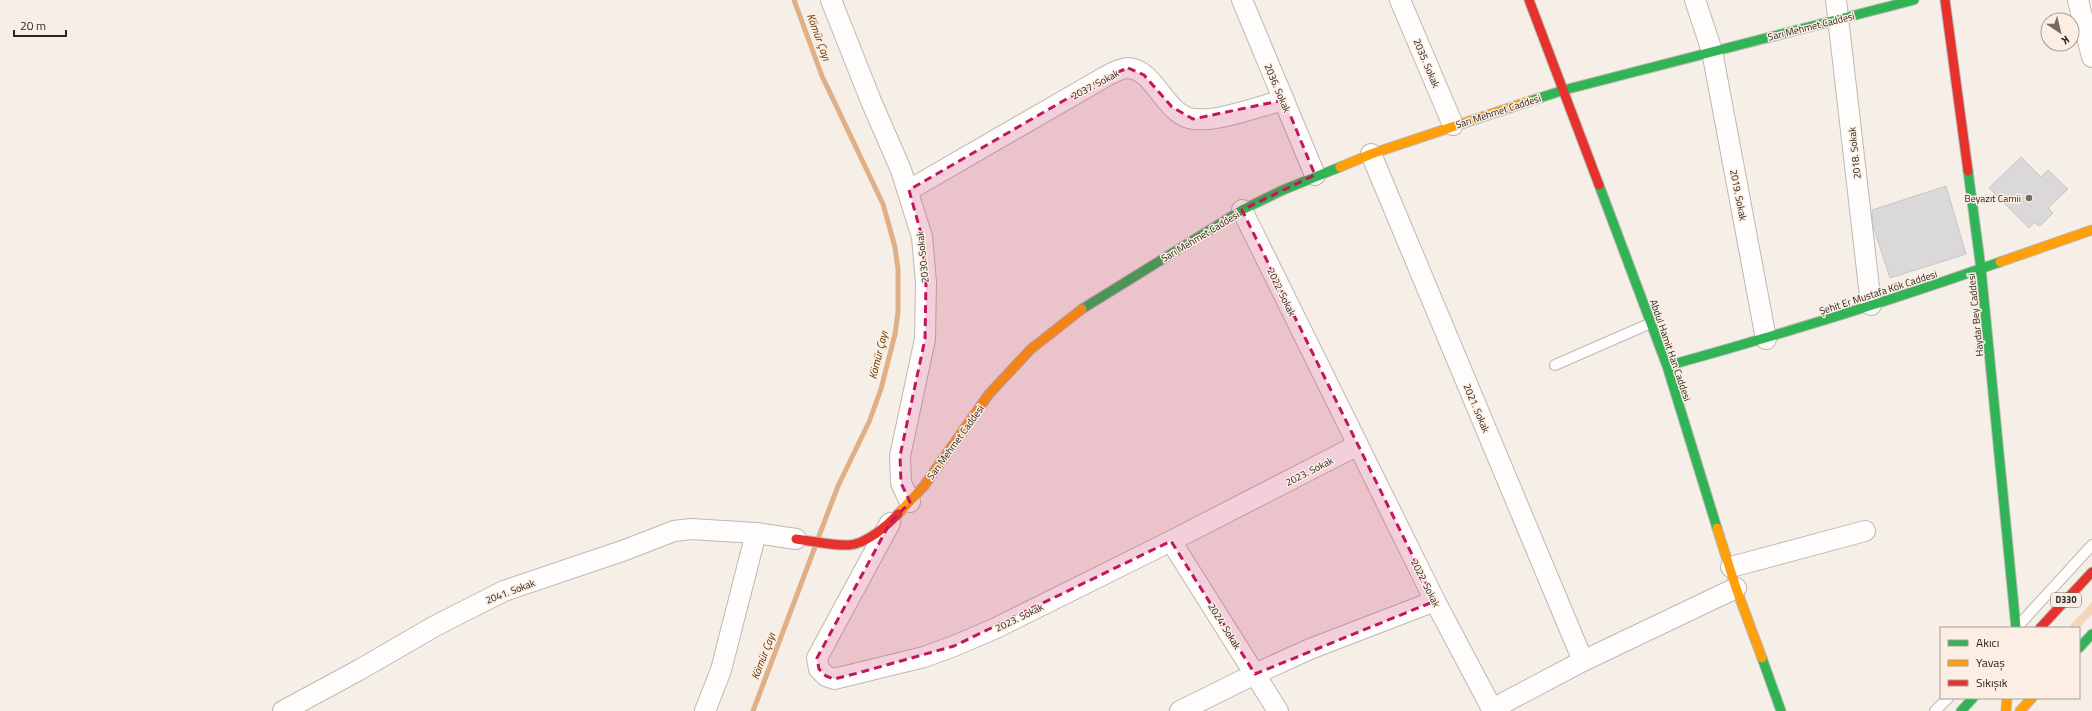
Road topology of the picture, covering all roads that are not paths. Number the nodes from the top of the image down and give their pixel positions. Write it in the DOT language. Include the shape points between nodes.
graph roads {
  1 [pos="831,0"];
  2 [pos="1242,0"];
  3 [pos="1400,0"];
  4 [pos="1529,0"];
  5 [pos="1695,0"];
  6 [pos="1914,0"];
  7 [pos="1946,0"];
  8 [pos="2078,0"];
  9 [pos="1838,10"];
  10 [pos="1712,51"];
  11 [pos="2092,57"];
  12 [pos="1564,90"];
  13 [pos="1284,100"];
  14 [pos="1453,125"];
  15 [pos="1371,154"];
  16 [pos="1315,175"];
  17 [pos="909,190"];
  18 [pos="1242,210"];
  19 [pos="2092,230"];
  20 [pos="1981,269"];
  21 [pos="1871,305"];
  22 [pos="1651,323"];
  23 [pos="1766,339"];
  24 [pos="1555,365"];
  25 [pos="1667,366"];
  26 [pos="1358,445"];
  27 [pos="910,502"];
  28 [pos="890,523"];
  29 [pos="1865,531"];
  30 [pos="756,533"];
  31 [pos="796,539"];
  32 [pos="1171,541"];
  33 [pos="2092,545"];
  34 [pos="1731,567"];
  35 [pos="2092,572"];
  36 [pos="1736,588"];
  37 [pos="1435,601"];
  38 [pos="2016,627"];
  39 [pos="2017,627"];
  40 [pos="2041,627"];
  41 [pos="2092,634"];
  42 [pos="2080,647"];
  43 [pos="1583,662"];
  44 [pos="1255,674"];
  45 [pos="1947,699"];
  46 [pos="1972,699"];
  47 [pos="2008,699"];
  48 [pos="2031,699"];
  49 [pos="2036,699"];
  50 [pos="2036,708"];
  51 [pos="1491,710"];
  52 [pos="283,711"];
  53 [pos="705,711"];
  54 [pos="1180,711"];
  55 [pos="1278,711"];
  56 [pos="1781,711"];
  57 [pos="1935,711"];
  58 [pos="1961,711"];
  59 [pos="2006,711"];
  60 [pos="2020,711"];
  1 -- 17 [label="street, 2030. Sokak"];
  2 -- 13 [label="street, 2036. Sokak"];
  3 -- 14 [label="street, 2035. Sokak"];
  4 -- 12 [label="main road, Abdul Hamit Han Caddesi"];
  5 -- 10 [label="street, 2019. Sokak"];
  6 -- 9 [label="main road, Sarı Mehmet Caddesi"];
  7 -- 20 [label="main road, Haydar Bey Caddesi"];
  8 -- 11 [label="street"];
  9 -- 10 [label="main road, Sarı Mehmet Caddesi"];
  9 -- 21 [label="street, 2018. Sokak"];
  10 -- 12 [label="main road, Sarı Mehmet Caddesi"];
  10 -- 23 [label="street, 2019. Sokak"];
  12 -- 14 [label="main road, Sarı Mehmet Caddesi"];
  12 -- 22 [label="main road, Abdul Hamit Han Caddesi"];
  13 -- 16 [label="street, 2036. Sokak"];
  13 -- 17 [label="street, 2037. Sokak" via="1221,116 1193,120 1181,115 1172,107 1144,75 1128,68 1103,78"];
  14 -- 15 [label="main road, Sarı Mehmet Caddesi"];
  15 -- 16 [label="main road, Sarı Mehmet Caddesi"];
  15 -- 43 [label="street, 2021. Sokak"];
  16 -- 18 [label="main road, Sarı Mehmet Caddesi"];
  17 -- 27 [label="street, 2030. Sokak" via="922,237 926,282 925,338 900,456 901,483"];
  18 -- 26 [label="street, 2022. Sokak"];
  18 -- 27 [label="main road, Sarı Mehmet Caddesi" via="1090,303 1031,349 989,394"];
  19 -- 20 [label="main road, Şehit Er Mustafa Kök Caddesi"];
  20 -- 21 [label="main road, Şehit Er Mustafa Kök Caddesi"];
  20 -- 38 [label="main road, Haydar Bey Caddesi"];
  21 -- 23 [label="main road, Şehit Er Mustafa Kök Caddesi"];
  22 -- 24 [label="lane"];
  22 -- 25 [label="main road, Abdul Hamit Han Caddesi"];
  23 -- 25 [label="main road, Şehit Er Mustafa Kök Caddesi"];
  25 -- 34 [label="main road, Abdul Hamit Han Caddesi"];
  26 -- 32 [label="street, 2023. Sokak"];
  26 -- 37 [label="street, 2022. Sokak"];
  27 -- 28 [label="main road, Sarı Mehmet Caddesi"];
  28 -- 31 [label="main road, Sarı Mehmet Caddesi" via="862,542 849,545"];
  28 -- 32 [label="street, 2023. Sokak" via="816,658 819,669 826,676 834,679 924,658 994,629"];
  29 -- 34 [label="street"];
  30 -- 31 [label="street, Sarı Mehmet Caddesi"];
  30 -- 52 [label="street, 2041. Sokak" via="692,529 674,531 504,591 435,626"];
  30 -- 53 [label="street" via="721,670"];
  32 -- 44 [label="street, 2024. Sokak"];
  33 -- 39 [label="lane"];
  34 -- 36 [label="main road, Abdul Hamit Han Caddesi"];
  35 -- 40 [label="main road, D330"];
  36 -- 43 [label="street, 2022. Sokak"];
  36 -- 56 [label="main road, Abdul Hamit Han Caddesi"];
  37 -- 44 [label="street" via="1310,649"];
  37 -- 51 [label="street, 2022. Sokak"];
  41 -- 42 [label="main road"];
  43 -- 51 [label="street, 2022. Sokak"];
  44 -- 54 [label="street"];
  44 -- 55 [label="street, 2024. Sokak"];
  45 -- 57 [label="lane"];
  46 -- 58 [label="main road"];
  47 -- 59 [label="main road"];
  48 -- 60 [label="main road"];
  49 -- 50 [label="main road"];
}
